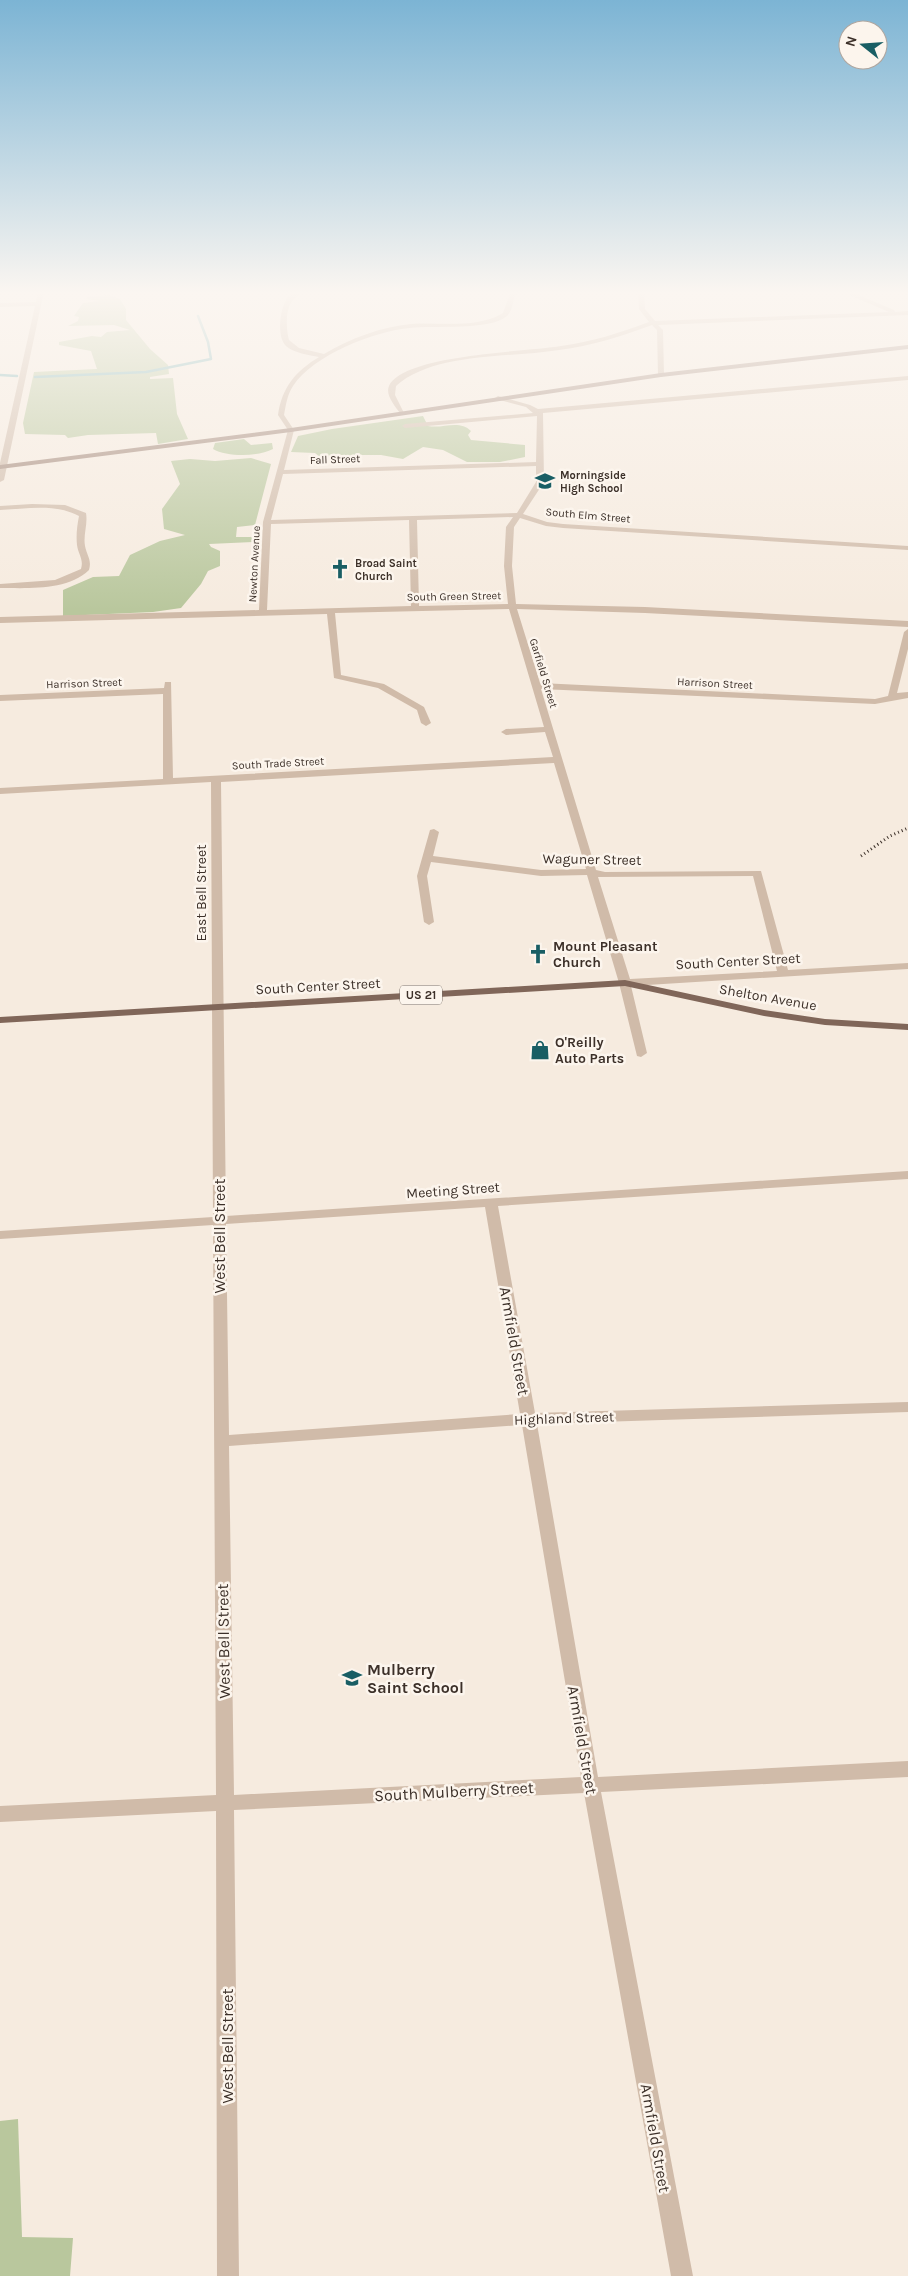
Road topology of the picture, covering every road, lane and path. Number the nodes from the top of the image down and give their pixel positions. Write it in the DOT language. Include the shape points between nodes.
graph roads {
  1 [pos="17,397"];
  2 [pos="284,397"];
  3 [pos="394,397"];
  4 [pos="504,397"];
  5 [pos="710,397"];
  6 [pos="498,398"];
  7 [pos="402,412"];
  8 [pos="540,413"];
  9 [pos="405,426"];
  10 [pos="291,430"];
  11 [pos="540,464"];
  12 [pos="2,467"];
  13 [pos="281,472"];
  14 [pos="0,480"];
  15 [pos="0,508"];
  16 [pos="519,515"];
  17 [pos="413,518"];
  18 [pos="267,522"];
  19 [pos="908,548"];
  20 [pos="0,586"];
  21 [pos="512,606"];
  22 [pos="415,607"];
  23 [pos="331,610"];
  24 [pos="263,612"];
  25 [pos="174,614"];
  26 [pos="0,620"];
  27 [pos="908,624"];
  28 [pos="176,628"];
  29 [pos="908,632"];
  30 [pos="536,686"];
  31 [pos="892,695"];
  32 [pos="908,695"];
  33 [pos="0,698"];
  34 [pos="426,723"];
  35 [pos="549,729"];
  36 [pos="506,732"];
  37 [pos="558,760"];
  38 [pos="216,779"];
  39 [pos="168,782"];
  40 [pos="0,791"];
  41 [pos="434,832"];
  42 [pos="427,858"];
  43 [pos="591,872"];
  44 [pos="430,922"];
  45 [pos="908,966"];
  46 [pos="783,974"];
  47 [pos="625,983"];
  48 [pos="217,1007"];
  49 [pos="0,1020"];
  50 [pos="908,1027"];
  51 [pos="641,1054"];
  52 [pos="908,1175"];
  53 [pos="491,1202"];
  54 [pos="219,1220"];
  55 [pos="0,1235"];
  56 [pos="908,1407"];
  57 [pos="529,1419"];
  58 [pos="220,1441"];
  59 [pos="908,1769"];
  60 [pos="591,1784"];
  61 [pos="226,1803"];
  62 [pos="0,1814"];
  63 [pos="228,2276"];
  64 [pos="682,2276"];
  1 -- 12 [label="street"];
  2 -- 10 [label="street" via="281,415"];
  3 -- 7 [label="street"];
  4 -- 6 [label="street"];
  5 -- 8 [label="street"];
  6 -- 7 [label="street"];
  6 -- 8 [label="street" via="515,401"];
  7 -- 10 [label="street"];
  8 -- 9 [label="street"];
  8 -- 11 [label="street, Garfield Street"];
  10 -- 12 [label="street"];
  10 -- 13 [label="street, Newton Avenue"];
  11 -- 13 [label="street, Fall Street"];
  11 -- 16 [label="street, Garfield Street" via="538,487"];
  12 -- 14 [label="street"];
  13 -- 18 [label="street, Newton Avenue"];
  15 -- 20 [label="street" via="54,507 77,511 83,515 81,548 87,562 85,570 59,582"];
  16 -- 17 [label="street, South Elm Street"];
  16 -- 19 [label="street, South Elm Street" via="563,526"];
  16 -- 21 [label="street, Garfield Street" via="510,527 508,566"];
  17 -- 18 [label="street, South Elm Street"];
  17 -- 22 [label="street"];
  18 -- 24 [label="street, Newton Avenue"];
  21 -- 22 [label="street, South Green Street"];
  21 -- 27 [label="street, South Green Street"];
  21 -- 30 [label="street, Garfield Street"];
  22 -- 23 [label="street, South Green Street"];
  23 -- 24 [label="street, South Green Street"];
  23 -- 34 [label="street" via="337,676 381,686 421,709"];
  24 -- 25 [label="street, South Green Street"];
  25 -- 26 [label="street, South Green Street"];
  25 -- 28 [label="street"];
  29 -- 31 [label="street"];
  30 -- 31 [label="street, Harrison Street" via="870,702"];
  30 -- 35 [label="street, Garfield Street"];
  31 -- 32 [label="street, Harrison Street"];
  33 -- 39 [label="street, Harrison Street" via="168,687"];
  35 -- 36 [label="street"];
  35 -- 37 [label="street, Garfield Street"];
  37 -- 38 [label="street, South Trade Street"];
  37 -- 43 [label="street, Garfield Street"];
  38 -- 39 [label="street, South Trade Street"];
  38 -- 48 [label="street, East Bell Street"];
  39 -- 40 [label="street, South Trade Street"];
  41 -- 42 [label="street"];
  42 -- 43 [label="street, Waguner Street" via="541,873"];
  42 -- 44 [label="street" via="422,876"];
  43 -- 46 [label="street, Waguner Street" via="605,875 757,873"];
  43 -- 47 [label="street, Garfield Street"];
  45 -- 46 [label="street, South Center Street"];
  46 -- 47 [label="street, South Center Street"];
  47 -- 48 [label="main road, South Center Street / US 21"];
  47 -- 50 [label="main road, Shelton Avenue / US 21" via="764,1013 825,1022"];
  47 -- 51 [label="street, Garfield Street"];
  48 -- 49 [label="main road, South Center Street / US 21"];
  48 -- 54 [label="street, West Bell Street"];
  52 -- 53 [label="street, Meeting Street"];
  53 -- 54 [label="street, Meeting Street"];
  53 -- 57 [label="street, Armfield Street"];
  54 -- 55 [label="street, Meeting Street"];
  54 -- 58 [label="street, West Bell Street"];
  56 -- 57 [label="street, Highland Street"];
  57 -- 58 [label="street, Highland Street"];
  57 -- 60 [label="street, Armfield Street"];
  58 -- 61 [label="street, West Bell Street"];
  59 -- 60 [label="street, South Mulberry Street"];
  60 -- 61 [label="street, South Mulberry Street"];
  60 -- 64 [label="street, Armfield Street"];
  61 -- 62 [label="street, South Mulberry Street"];
  61 -- 63 [label="street, West Bell Street"];
}
